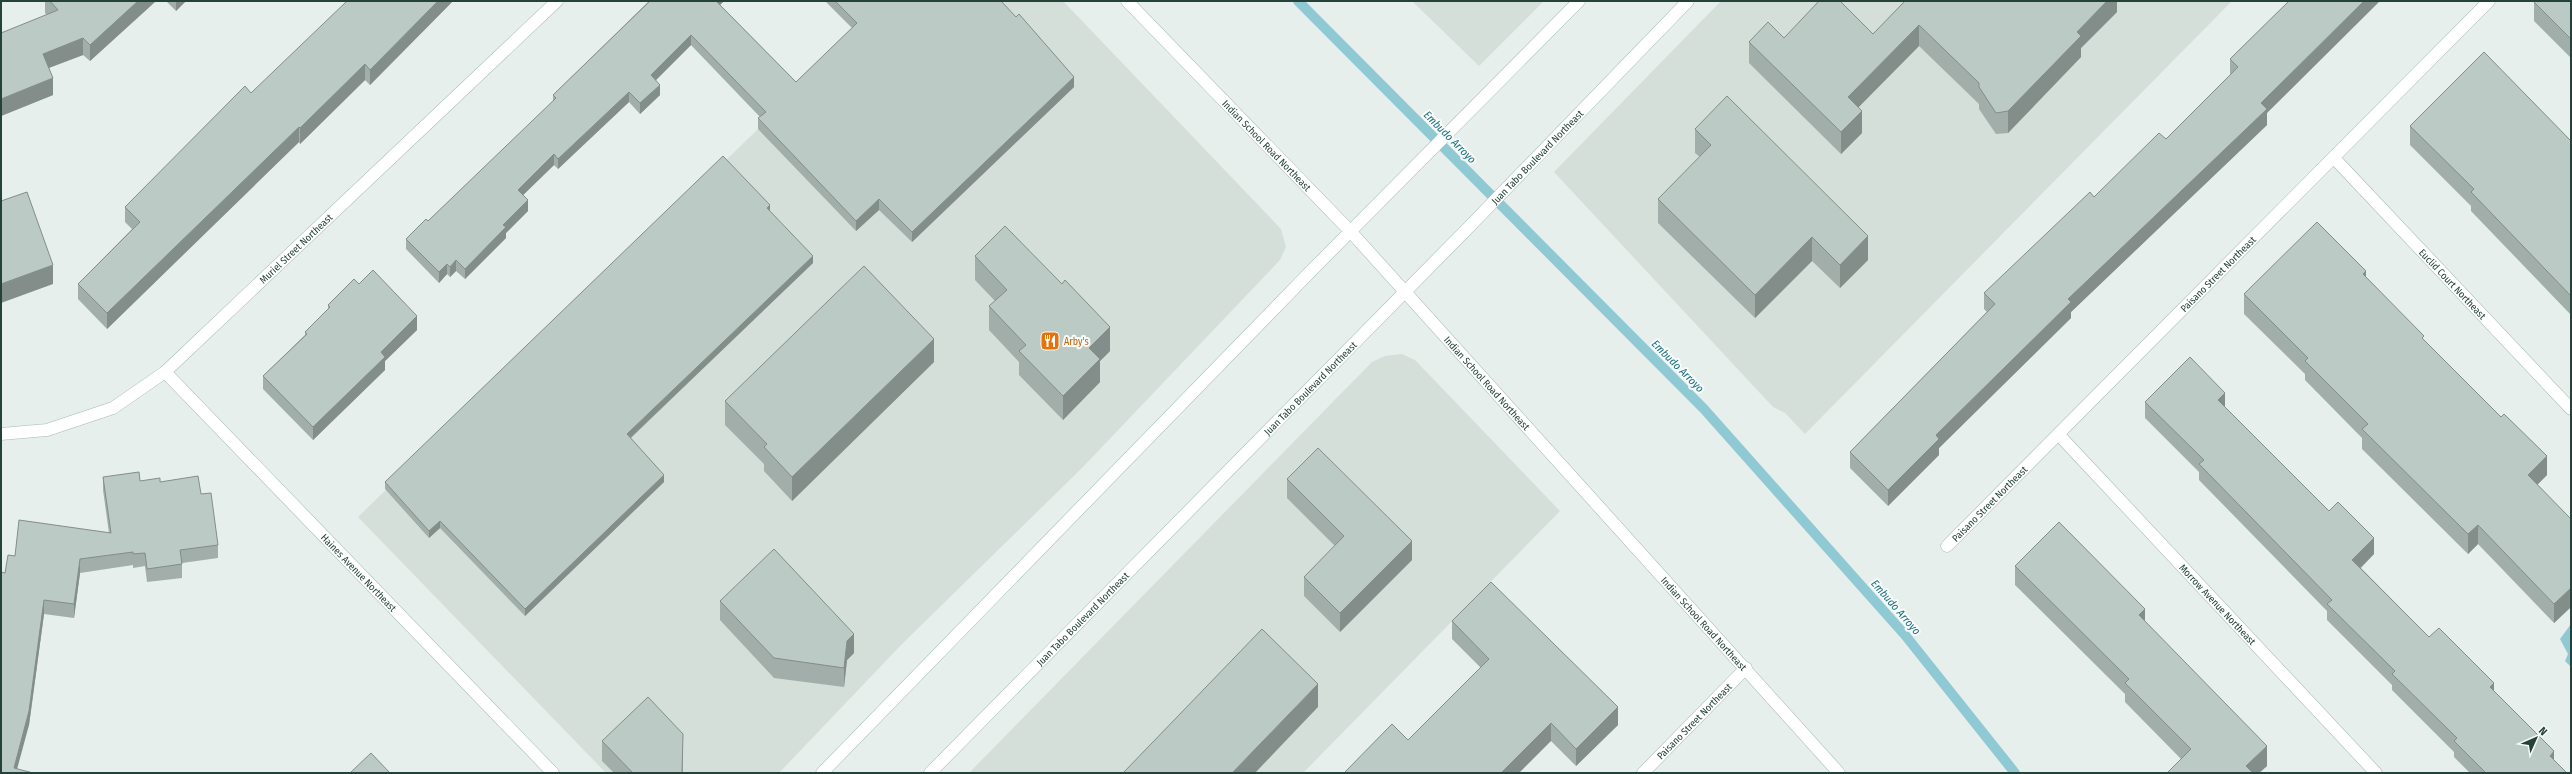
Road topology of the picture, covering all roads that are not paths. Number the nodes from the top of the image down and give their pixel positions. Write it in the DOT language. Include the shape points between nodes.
graph roads {
  1 [pos="557,1"];
  2 [pos="1127,1"];
  3 [pos="1579,1"];
  4 [pos="1688,1"];
  5 [pos="2489,1"];
  6 [pos="2334,158"];
  7 [pos="1351,232"];
  8 [pos="1405,291"];
  9 [pos="165,372"];
  10 [pos="2571,409"];
  11 [pos="1,434"];
  12 [pos="2059,435"];
  13 [pos="1947,546"];
  14 [pos="1746,668"];
  15 [pos="553,773"];
  16 [pos="822,773"];
  17 [pos="930,773"];
  18 [pos="1643,773"];
  19 [pos="1839,773"];
  20 [pos="2376,773"];
  1 -- 9 [label="street, Muriel Street Northeast"];
  2 -- 7 [label="street, Indian School Road Northeast"];
  3 -- 7 [label="street"];
  4 -- 8 [label="street, Juan Tabo Boulevard Northeast" via="1539,157"];
  5 -- 6 [label="street, Paisano Street Northeast"];
  6 -- 10 [label="street, Euclid Court Northeast"];
  6 -- 12 [label="street, Paisano Street Northeast"];
  7 -- 8 [label="street, Indian School Road Northeast"];
  7 -- 16 [label="street"];
  8 -- 14 [label="street, Indian School Road Northeast"];
  8 -- 17 [label="street, Juan Tabo Boulevard Northeast"];
  9 -- 11 [label="street, Muriel Street Northeast" via="114,408 47,430"];
  9 -- 15 [label="street, Haines Avenue Northeast"];
  12 -- 13 [label="street, Paisano Street Northeast"];
  12 -- 20 [label="street, Morrow Avenue Northeast"];
  14 -- 18 [label="street, Paisano Street Northeast"];
  14 -- 19 [label="street, Indian School Road Northeast"];
}
